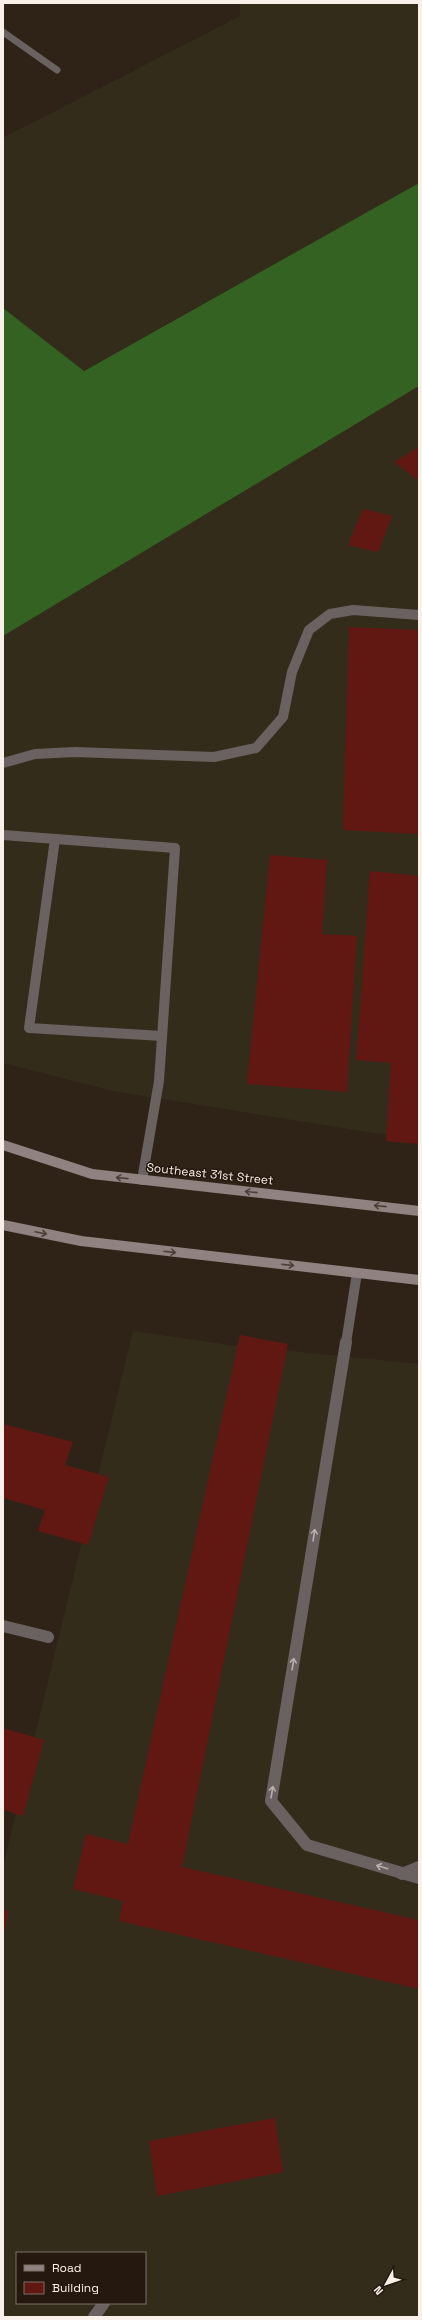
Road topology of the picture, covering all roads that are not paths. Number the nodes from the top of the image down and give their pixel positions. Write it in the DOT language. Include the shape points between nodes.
graph roads {
  1 [pos="3,32"];
  2 [pos="56,70"];
  3 [pos="419,615"];
  4 [pos="3,763"];
  5 [pos="3,835"];
  6 [pos="55,839"];
  7 [pos="162,1036"];
  8 [pos="3,1145"];
  9 [pos="142,1180"];
  10 [pos="419,1210"];
  11 [pos="3,1225"];
  12 [pos="357,1273"];
  13 [pos="419,1280"];
  14 [pos="3,1626"];
  15 [pos="48,1637"];
  16 [pos="419,1867"];
  17 [pos="402,1874"];
  18 [pos="419,1878"];
  19 [pos="103,2304"];
  20 [pos="94,2317"];
  1 -- 2 [label="street"];
  3 -- 4 [label="street" via="353,610 330,614 309,630 292,672 283,717 256,748 214,757 75,752 35,754"];
  5 -- 6 [label="street"];
  6 -- 7 [label="street" via="175,848"];
  6 -- 7 [label="street" via="29,1028"];
  7 -- 9 [label="street" via="159,1081"];
  9 -- 8 [label="main road, Southeast 31st Street, one-way" via="92,1174"];
  10 -- 9 [label="main road, Southeast 31st Street, one-way"];
  11 -- 12 [label="main road, one-way" via="81,1241"];
  12 -- 13 [label="main road"];
  17 -- 12 [label="street, one-way" via="308,1845 271,1801"];
  14 -- 15 [label="street"];
  16 -- 17 [label="street"];
  17 -- 18 [label="street"];
  19 -- 20 [label="street"];
}
